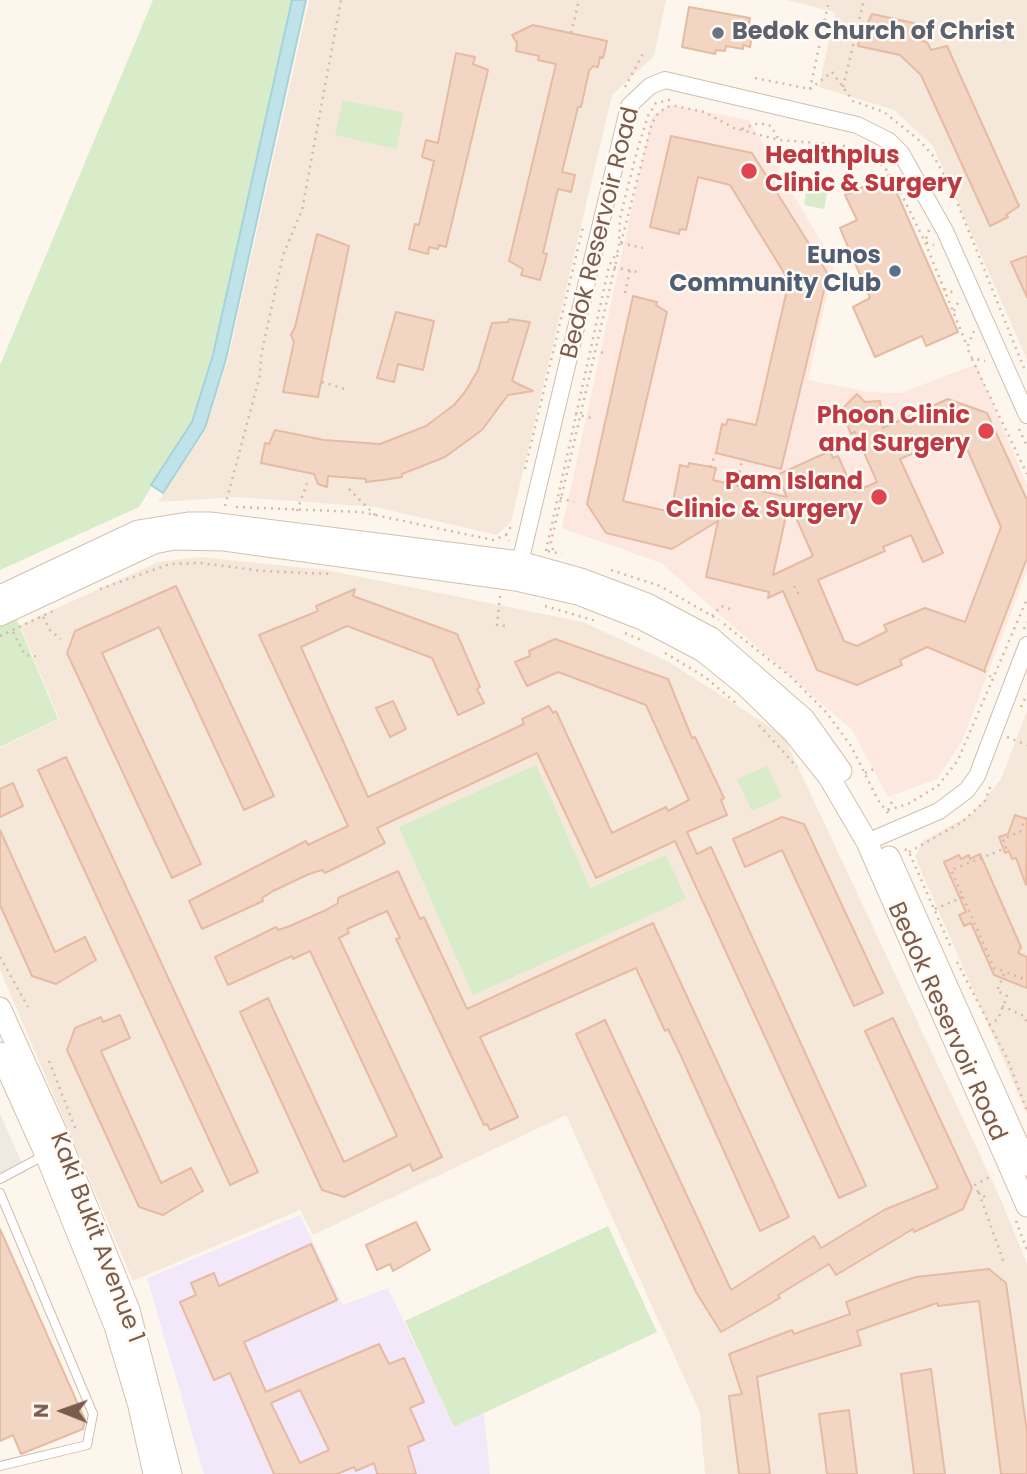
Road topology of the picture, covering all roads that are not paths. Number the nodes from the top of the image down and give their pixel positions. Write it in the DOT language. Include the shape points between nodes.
graph roads {
  1 [pos="1023,421"];
  2 [pos="516,562"];
  3 [pos="0,596"];
  4 [pos="6,623"];
  5 [pos="1025,640"];
  6 [pos="873,839"];
  7 [pos="934,978"];
  8 [pos="0,1008"];
  9 [pos="0,1053"];
  10 [pos="46,1155"];
  11 [pos="1027,1165"];
  12 [pos="0,1179"];
  13 [pos="0,1193"];
  14 [pos="1027,1203"];
  15 [pos="0,1466"];
  16 [pos="154,1474"];
  17 [pos="171,1474"];
  1 -- 2 [label="street, Bedok Reservoir Road" via="945,231 901,153 889,141 857,125 665,80 650,86 629,106"];
  2 -- 3 [label="main road, Bedok Reservoir Road" via="188,523 138,531"];
  2 -- 4 [label="main road, Bedok Reservoir Road" via="174,539 154,543"];
  2 -- 6 [label="main road, Bedok Reservoir Road" via="581,579 647,604 711,638 804,719 841,771"];
  5 -- 6 [label="street" via="994,733 967,790 939,811"];
  6 -- 7 [label="main road, Bedok Reservoir Road"];
  7 -- 11 [label="main road, Bedok Reservoir Road"];
  7 -- 14 [label="main road, Bedok Reservoir Road"];
  8 -- 17 [label="main road, Kaki Bukit Avenue 1" via="129,1310"];
  9 -- 10 [label="main road, Kaki Bukit Avenue 1"];
  10 -- 12 [label="lane"];
  10 -- 16 [label="main road, Kaki Bukit Avenue 1" via="115,1326"];
  13 -- 15 [label="lane" via="93,1414 87,1445"];
}
